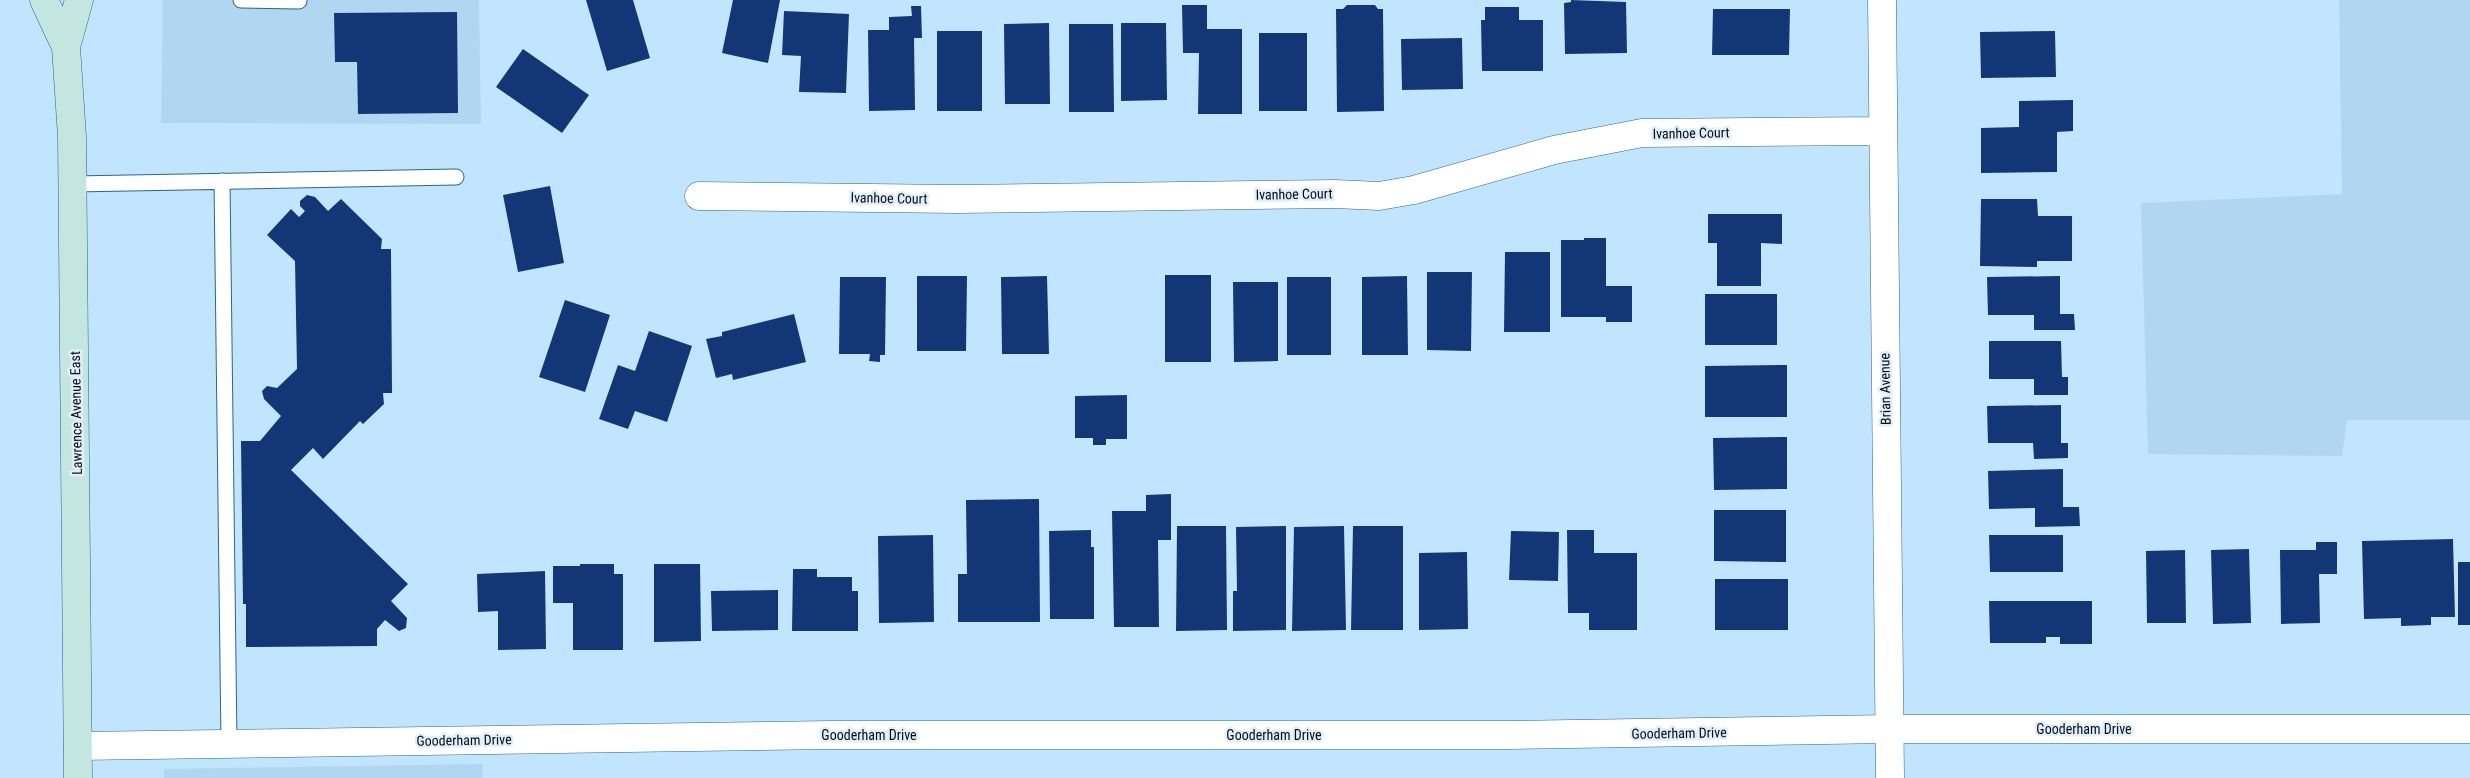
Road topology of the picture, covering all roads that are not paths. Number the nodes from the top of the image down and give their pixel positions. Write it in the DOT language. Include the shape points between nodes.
graph roads {
  1 [pos="44,0"];
  2 [pos="79,0"];
  3 [pos="241,0"];
  4 [pos="1882,0"];
  5 [pos="299,1"];
  6 [pos="66,47"];
  7 [pos="1882,131"];
  8 [pos="456,177"];
  9 [pos="222,181"];
  10 [pos="73,184"];
  11 [pos="699,196"];
  12 [pos="1889,729"];
  13 [pos="2470,730"];
  14 [pos="229,743"];
  15 [pos="78,746"];
  16 [pos="78,778"];
  17 [pos="1890,778"];
  1 -- 6 [label="main road, Lawrence Avenue East"];
  2 -- 6 [label="main road, Lawrence Avenue East"];
  3 -- 5 [label="lane"];
  4 -- 7 [label="street, Brian Avenue"];
  6 -- 10 [label="main road, Lawrence Avenue East"];
  7 -- 11 [label="street, Ivanhoe Court" via="1642,133 1554,150 1414,190 1379,196 958,199"];
  7 -- 12 [label="street, Brian Avenue"];
  8 -- 9 [label="lane"];
  9 -- 10 [label="lane"];
  9 -- 14 [label="lane"];
  10 -- 15 [label="main road, Lawrence Avenue East"];
  12 -- 13 [label="street, Gooderham Drive"];
  12 -- 14 [label="street, Gooderham Drive" via="1521,735 831,735"];
  12 -- 17 [label="street, Brian Avenue"];
  14 -- 15 [label="street, Gooderham Drive"];
  15 -- 16 [label="main road, Lawrence Avenue East"];
}
